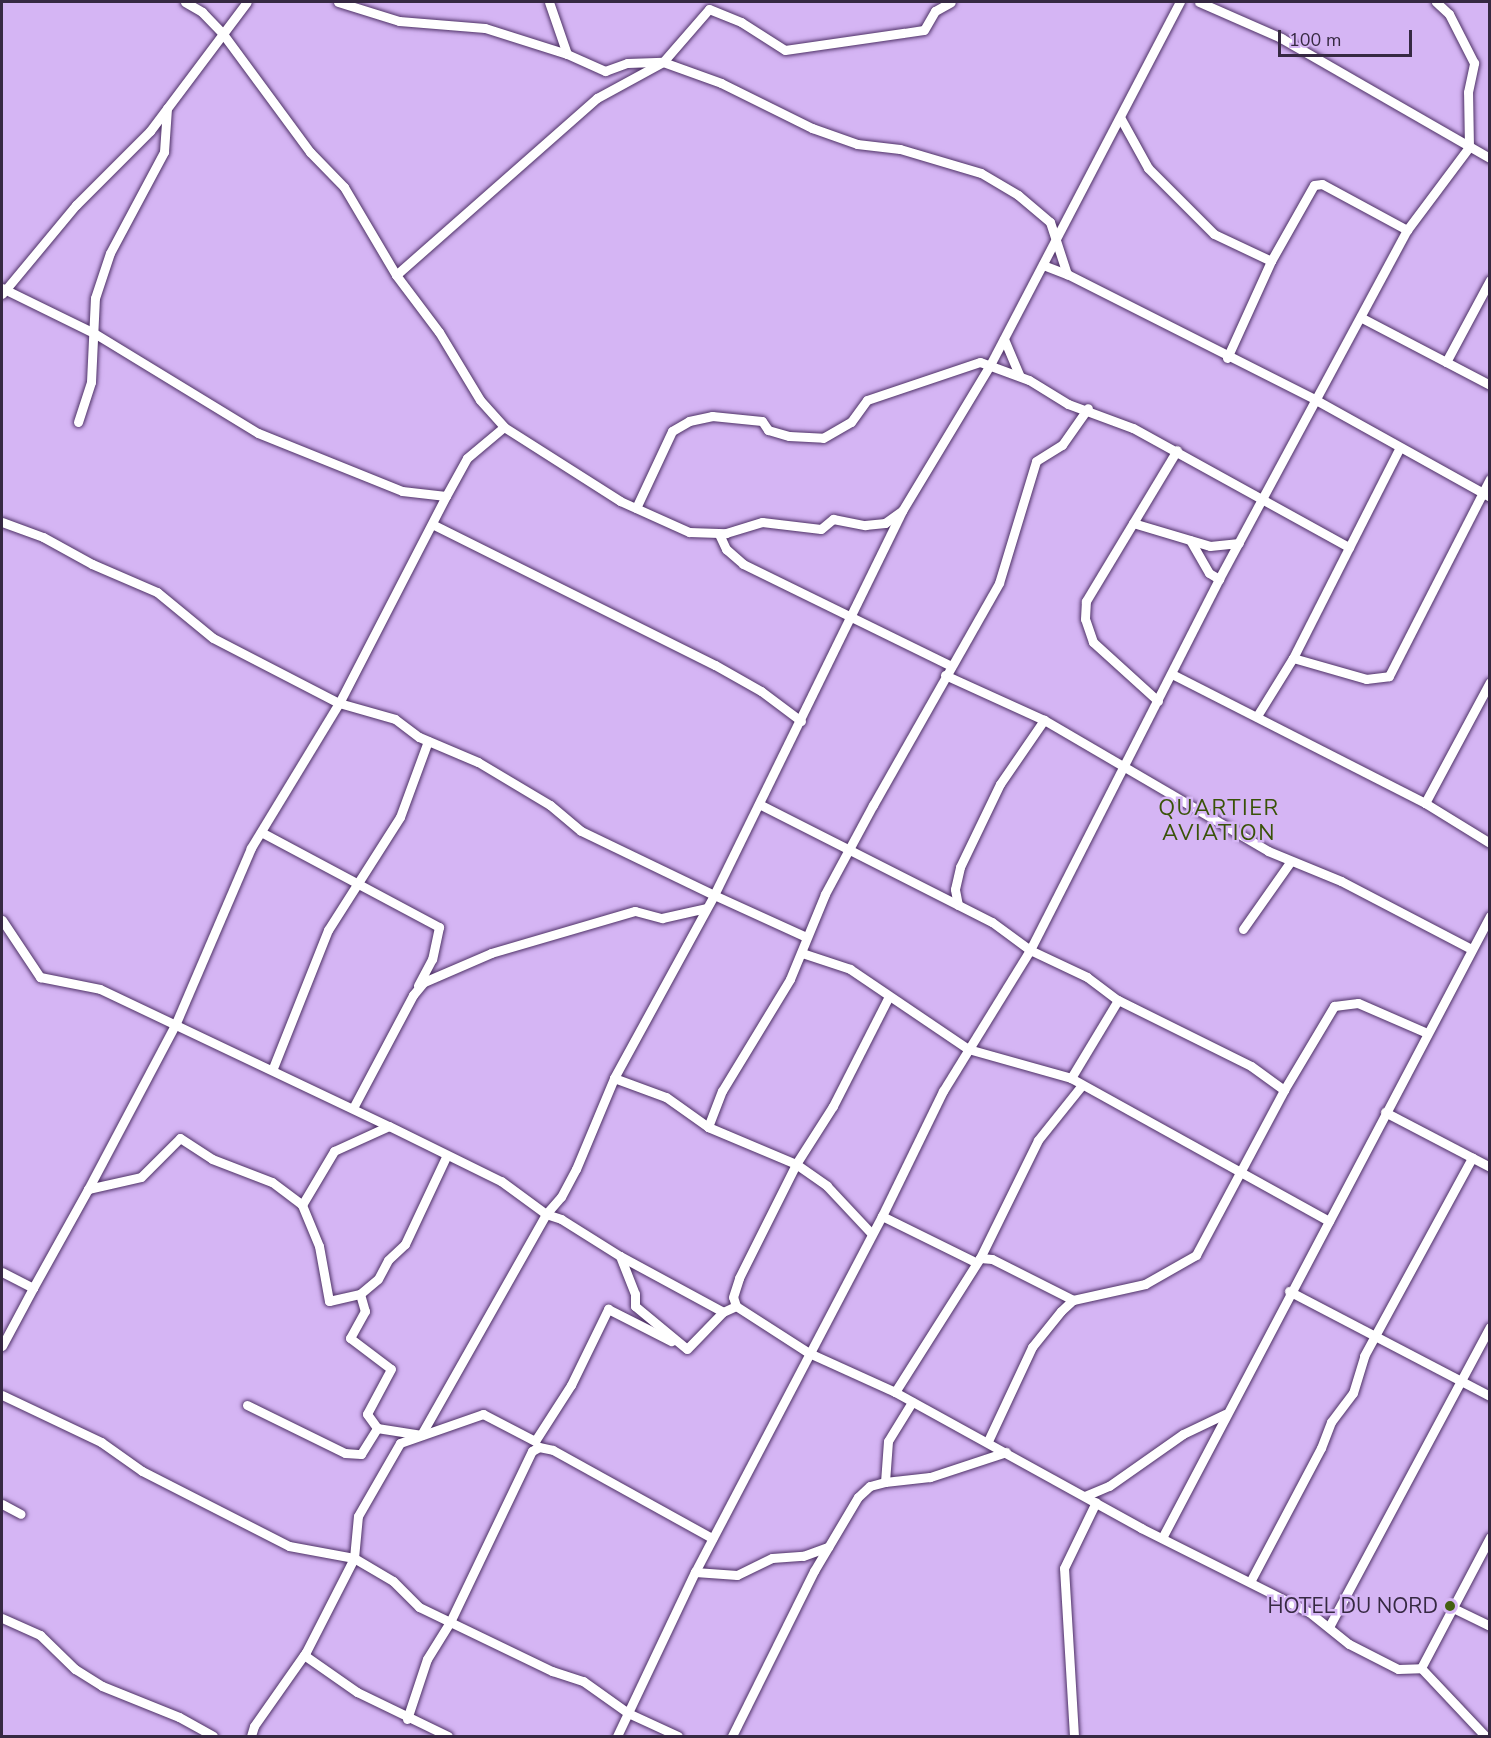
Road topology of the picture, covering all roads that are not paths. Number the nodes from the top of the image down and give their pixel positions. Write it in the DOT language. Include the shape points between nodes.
graph roads {
  1 [pos="186,2"];
  2 [pos="247,2"];
  3 [pos="338,2"];
  4 [pos="549,2"];
  5 [pos="951,2"];
  6 [pos="1180,2"];
  7 [pos="1199,2"];
  8 [pos="1436,2"];
  9 [pos="223,34"];
  10 [pos="567,54"];
  11 [pos="663,62"];
  12 [pos="167,108"];
  13 [pos="1121,119"];
  14 [pos="1469,147"];
  15 [pos="1490,158"];
  16 [pos="1407,230"];
  17 [pos="1057,238"];
  18 [pos="1271,261"];
  19 [pos="1043,265"];
  20 [pos="1066,274"];
  21 [pos="396,275"];
  22 [pos="1490,280"];
  23 [pos="3,290"];
  24 [pos="1362,318"];
  25 [pos="94,333"];
  26 [pos="1004,339"];
  27 [pos="1227,358"];
  28 [pos="1446,362"];
  29 [pos="990,365"];
  30 [pos="1019,375"];
  31 [pos="1490,385"];
  32 [pos="1316,400"];
  33 [pos="1088,408"];
  34 [pos="78,422"];
  35 [pos="504,427"];
  36 [pos="1398,449"];
  37 [pos="1177,450"];
  38 [pos="1490,479"];
  39 [pos="1485,495"];
  40 [pos="446,496"];
  41 [pos="1263,498"];
  42 [pos="636,508"];
  43 [pos="902,511"];
  44 [pos="2,522"];
  45 [pos="1132,523"];
  46 [pos="434,525"];
  47 [pos="719,534"];
  48 [pos="1190,540"];
  49 [pos="1239,543"];
  50 [pos="1349,547"];
  51 [pos="1219,579"];
  52 [pos="850,617"];
  53 [pos="1293,658"];
  54 [pos="951,666"];
  55 [pos="1172,674"];
  56 [pos="945,675"];
  57 [pos="1490,682"];
  58 [pos="1158,701"];
  59 [pos="339,703"];
  60 [pos="1257,716"];
  61 [pos="1044,720"];
  62 [pos="801,721"];
  63 [pos="428,741"];
  64 [pos="1126,765"];
  65 [pos="1425,803"];
  66 [pos="759,804"];
  67 [pos="261,832"];
  68 [pos="1490,843"];
  69 [pos="849,851"];
  70 [pos="1291,861"];
  71 [pos="355,885"];
  72 [pos="714,895"];
  73 [pos="958,905"];
  74 [pos="706,908"];
  75 [pos="1490,916"];
  76 [pos="2,920"];
  77 [pos="1243,929"];
  78 [pos="806,937"];
  79 [pos="1471,949"];
  80 [pos="1030,950"];
  81 [pos="802,953"];
  82 [pos="413,994"];
  83 [pos="888,998"];
  84 [pos="1118,1000"];
  85 [pos="176,1023"];
  86 [pos="1426,1034"];
  87 [pos="968,1049"];
  88 [pos="273,1068"];
  89 [pos="1071,1077"];
  90 [pos="614,1078"];
  91 [pos="1082,1085"];
  92 [pos="1284,1090"];
  93 [pos="353,1108"];
  94 [pos="1384,1112"];
  95 [pos="389,1126"];
  96 [pos="708,1127"];
  97 [pos="446,1156"];
  98 [pos="1472,1158"];
  99 [pos="796,1164"];
  100 [pos="1490,1167"];
  101 [pos="1243,1172"];
  102 [pos="88,1189"];
  103 [pos="302,1205"];
  104 [pos="546,1214"];
  105 [pos="882,1216"];
  106 [pos="1329,1221"];
  107 [pos="871,1233"];
  108 [pos="620,1256"];
  109 [pos="977,1260"];
  110 [pos="2,1272"];
  111 [pos="33,1288"];
  112 [pos="1289,1291"];
  113 [pos="360,1293"];
  114 [pos="1073,1300"];
  115 [pos="736,1306"];
  116 [pos="723,1312"];
  117 [pos="1490,1327"];
  118 [pos="1374,1336"];
  119 [pos="2,1346"];
  120 [pos="687,1349"];
  121 [pos="809,1353"];
  122 [pos="1459,1383"];
  123 [pos="895,1392"];
  124 [pos="2,1395"];
  125 [pos="1490,1396"];
  126 [pos="912,1402"];
  127 [pos="247,1405"];
  128 [pos="1226,1414"];
  129 [pos="376,1428"];
  130 [pos="421,1435"];
  131 [pos="988,1441"];
  132 [pos="1006,1452"];
  133 [pos="885,1482"];
  134 [pos="1086,1496"];
  135 [pos="1096,1502"];
  136 [pos="2,1504"];
  137 [pos="21,1514"];
  138 [pos="1490,1537"];
  139 [pos="712,1538"];
  140 [pos="1162,1538"];
  141 [pos="828,1547"];
  142 [pos="354,1558"];
  143 [pos="695,1572"];
  144 [pos="1250,1582"];
  145 [pos="1453,1608"];
  146 [pos="2,1618"];
  147 [pos="450,1622"];
  148 [pos="1329,1625"];
  149 [pos="1490,1626"];
  150 [pos="304,1655"];
  151 [pos="1422,1668"];
  152 [pos="628,1713"];
  153 [pos="407,1719"];
  154 [pos="213,1737"];
  155 [pos="251,1737"];
  156 [pos="448,1737"];
  157 [pos="617,1737"];
  158 [pos="678,1737"];
  159 [pos="732,1737"];
  160 [pos="1074,1737"];
  161 [pos="1485,1737"];
  1 -- 9 [label="street"];
  2 -- 9 [label="street"];
  3 -- 10 [label="street" via="399,21 485,28"];
  4 -- 10 [label="street"];
  5 -- 11 [label="street" via="935,11 924,30 785,50 741,22 709,9"];
  6 -- 13 [label="street"];
  7 -- 14 [label="street" via="1281,38"];
  8 -- 14 [label="street" via="1449,14 1474,63 1468,92"];
  9 -- 12 [label="street"];
  9 -- 21 [label="street" via="310,152 344,187"];
  10 -- 11 [label="street" via="605,71 627,63"];
  11 -- 17 [label="street" via="722,83 812,128 857,144 900,149 981,172 1018,195 1050,222"];
  11 -- 21 [label="street" via="597,98"];
  12 -- 23 [label="street" via="76,204"];
  12 -- 25 [label="street" via="165,152 110,253 95,298"];
  13 -- 17 [label="street"];
  13 -- 18 [label="street" via="1148,168 1214,234"];
  14 -- 15 [label="street"];
  14 -- 16 [label="street"];
  16 -- 18 [label="street" via="1322,184 1314,185"];
  16 -- 24 [label="street"];
  17 -- 19 [label="street"];
  17 -- 20 [label="street"];
  18 -- 27 [label="street"];
  19 -- 20 [label="street"];
  19 -- 26 [label="street"];
  20 -- 27 [label="street"];
  21 -- 35 [label="street" via="439,332 480,400"];
  22 -- 28 [label="street"];
  23 -- 25 [label="street"];
  24 -- 28 [label="street"];
  24 -- 32 [label="street"];
  25 -- 34 [label="street" via="91,382"];
  25 -- 40 [label="street" via="258,433 402,491"];
  26 -- 29 [label="street"];
  26 -- 30 [label="street"];
  27 -- 32 [label="street"];
  28 -- 31 [label="street"];
  29 -- 30 [label="street"];
  29 -- 42 [label="street" via="974,363 952,375 923,380 885,398 867,400 851,422 824,438 789,436 768,430 762,421 712,416 689,421 672,431"];
  29 -- 43 [label="street"];
  30 -- 33 [label="street" via="1068,404"];
  32 -- 36 [label="street"];
  32 -- 41 [label="street"];
  33 -- 37 [label="street"];
  33 -- 54 [label="street" via="1062,445 1036,461 999,583"];
  35 -- 40 [label="street" via="467,458"];
  35 -- 42 [label="street"];
  36 -- 39 [label="street"];
  36 -- 50 [label="street"];
  37 -- 41 [label="street"];
  37 -- 45 [label="street"];
  38 -- 39 [label="street"];
  39 -- 53 [label="street" via="1389,676 1366,679"];
  40 -- 46 [label="street"];
  41 -- 49 [label="street"];
  41 -- 50 [label="street"];
  42 -- 47 [label="street" via="689,532"];
  43 -- 47 [label="street" via="885,523 865,525 833,519 822,529 762,522"];
  43 -- 52 [label="street"];
  44 -- 59 [label="street" via="43,537 92,564 157,592 213,638"];
  45 -- 48 [label="street"];
  45 -- 58 [label="street" via="1086,601 1085,619 1093,642"];
  46 -- 59 [label="street"];
  46 -- 62 [label="street" via="715,665 761,691"];
  47 -- 52 [label="street" via="726,549 743,564"];
  48 -- 49 [label="street" via="1210,546"];
  48 -- 51 [label="street" via="1209,573"];
  49 -- 51 [label="street"];
  50 -- 53 [label="street"];
  51 -- 55 [label="street"];
  52 -- 54 [label="street"];
  52 -- 62 [label="street"];
  53 -- 60 [label="street"];
  54 -- 56 [label="street"];
  55 -- 58 [label="street"];
  55 -- 60 [label="street"];
  56 -- 61 [label="street"];
  56 -- 69 [label="street"];
  57 -- 65 [label="street"];
  58 -- 64 [label="street"];
  59 -- 63 [label="street" via="395,719"];
  59 -- 67 [label="street"];
  60 -- 65 [label="street"];
  61 -- 64 [label="street"];
  61 -- 73 [label="street" via="1000,784 960,867 955,889"];
  62 -- 66 [label="street"];
  63 -- 71 [label="street" via="400,817"];
  63 -- 72 [label="street" via="478,762 541,800 581,831"];
  64 -- 70 [label="street" via="1224,827"];
  64 -- 80 [label="street"];
  65 -- 68 [label="street"];
  66 -- 69 [label="street"];
  66 -- 72 [label="street"];
  67 -- 71 [label="street"];
  67 -- 85 [label="street"];
  69 -- 73 [label="street"];
  69 -- 78 [label="street"];
  70 -- 77 [label="street"];
  70 -- 79 [label="street" via="1341,881"];
  71 -- 82 [label="street" via="439,927 432,959"];
  71 -- 88 [label="street" via="328,930"];
  72 -- 74 [label="street"];
  72 -- 78 [label="street"];
  73 -- 80 [label="street" via="992,922"];
  74 -- 82 [label="street" via="662,918 635,911 491,952 424,982"];
  74 -- 90 [label="street"];
  75 -- 79 [label="street"];
  76 -- 85 [label="street" via="40,977 100,988"];
  78 -- 81 [label="street"];
  79 -- 86 [label="street"];
  80 -- 84 [label="street" via="1087,977"];
  80 -- 87 [label="street"];
  81 -- 83 [label="street" via="850,969"];
  81 -- 96 [label="street" via="750,1050 722,1091"];
  82 -- 93 [label="street"];
  83 -- 87 [label="street" via="913,1010 933,1028"];
  83 -- 99 [label="street" via="833,1106"];
  84 -- 89 [label="street"];
  84 -- 92 [label="street" via="1251,1066"];
  85 -- 88 [label="street"];
  85 -- 102 [label="street"];
  86 -- 92 [label="street" via="1358,1003 1334,1006"];
  86 -- 94 [label="street"];
  87 -- 89 [label="street"];
  87 -- 105 [label="street"];
  88 -- 93 [label="street"];
  89 -- 91 [label="street"];
  90 -- 96 [label="street" via="666,1098"];
  90 -- 104 [label="street" via="576,1169 561,1197"];
  91 -- 101 [label="street"];
  91 -- 109 [label="street" via="1038,1140"];
  92 -- 101 [label="street"];
  93 -- 95 [label="street"];
  94 -- 98 [label="street"];
  94 -- 106 [label="street"];
  95 -- 97 [label="street"];
  95 -- 103 [label="street" via="334,1152"];
  96 -- 99 [label="street"];
  97 -- 104 [label="street" via="501,1181"];
  97 -- 113 [label="street" via="405,1244 388,1260 378,1280"];
  98 -- 100 [label="street"];
  98 -- 118 [label="street"];
  99 -- 107 [label="street" via="827,1186"];
  99 -- 115 [label="street" via="739,1278"];
  101 -- 106 [label="street"];
  101 -- 114 [label="street" via="1196,1255 1145,1284"];
  102 -- 103 [label="street" via="141,1177 180,1138 212,1159 273,1182"];
  102 -- 111 [label="street"];
  103 -- 113 [label="street" via="319,1246 329,1301"];
  104 -- 108 [label="street" via="561,1219"];
  104 -- 130 [label="street"];
  105 -- 107 [label="street"];
  105 -- 109 [label="street"];
  106 -- 112 [label="street"];
  107 -- 121 [label="street"];
  108 -- 116 [label="street"];
  108 -- 120 [label="street" via="635,1294 635,1306"];
  109 -- 114 [label="street" via="992,1260"];
  109 -- 123 [label="street"];
  110 -- 111 [label="street"];
  111 -- 119 [label="street"];
  112 -- 118 [label="street"];
  112 -- 128 [label="street"];
  113 -- 129 [label="street" via="365,1311 350,1338 391,1369 367,1414"];
  114 -- 131 [label="street" via="1038,1338"];
  115 -- 116 [label="street"];
  115 -- 121 [label="street"];
  116 -- 120 [label="street"];
  117 -- 122 [label="street"];
  118 -- 122 [label="street"];
  118 -- 144 [label="street" via="1353,1393 1331,1422"];
  120 -- 130 [label="street" via="608,1309 571,1385 536,1441 483,1414"];
  121 -- 123 [label="street"];
  121 -- 139 [label="street"];
  122 -- 125 [label="street"];
  122 -- 148 [label="street"];
  123 -- 126 [label="street"];
  124 -- 142 [label="street" via="101,1442 142,1471 289,1546"];
  126 -- 131 [label="street"];
  126 -- 133 [label="street" via="888,1441"];
  127 -- 129 [label="street" via="345,1453 361,1454"];
  128 -- 134 [label="street" via="1183,1434 1109,1486"];
  128 -- 140 [label="street"];
  129 -- 130 [label="street"];
  130 -- 142 [label="street" via="392,1451 358,1516"];
  131 -- 132 [label="street"];
  132 -- 133 [label="street" via="930,1477"];
  132 -- 134 [label="street"];
  133 -- 141 [label="street" via="870,1486 858,1497"];
  134 -- 135 [label="street"];
  135 -- 140 [label="street"];
  135 -- 160 [label="street" via="1064,1568"];
  136 -- 137 [label="street"];
  138 -- 145 [label="street"];
  139 -- 143 [label="street"];
  139 -- 147 [label="street" via="554,1450 539,1447 532,1451"];
  140 -- 144 [label="street"];
  141 -- 143 [label="street" via="803,1556 772,1558 737,1575"];
  141 -- 159 [label="street"];
  142 -- 147 [label="street" via="393,1581 419,1607"];
  142 -- 150 [label="street"];
  143 -- 152 [label="street"];
  144 -- 148 [label="street"];
  145 -- 149 [label="street"];
  145 -- 151 [label="street"];
  146 -- 154 [label="street" via="40,1635 75,1669 102,1686 179,1717"];
  147 -- 152 [label="street" via="552,1671 583,1681"];
  147 -- 153 [label="street" via="427,1659"];
  148 -- 151 [label="street" via="1349,1644 1398,1669"];
  150 -- 153 [label="street" via="357,1692"];
  150 -- 155 [label="street" via="254,1726"];
  151 -- 161 [label="street"];
  152 -- 157 [label="street"];
  152 -- 158 [label="street"];
  153 -- 156 [label="street"];
}
